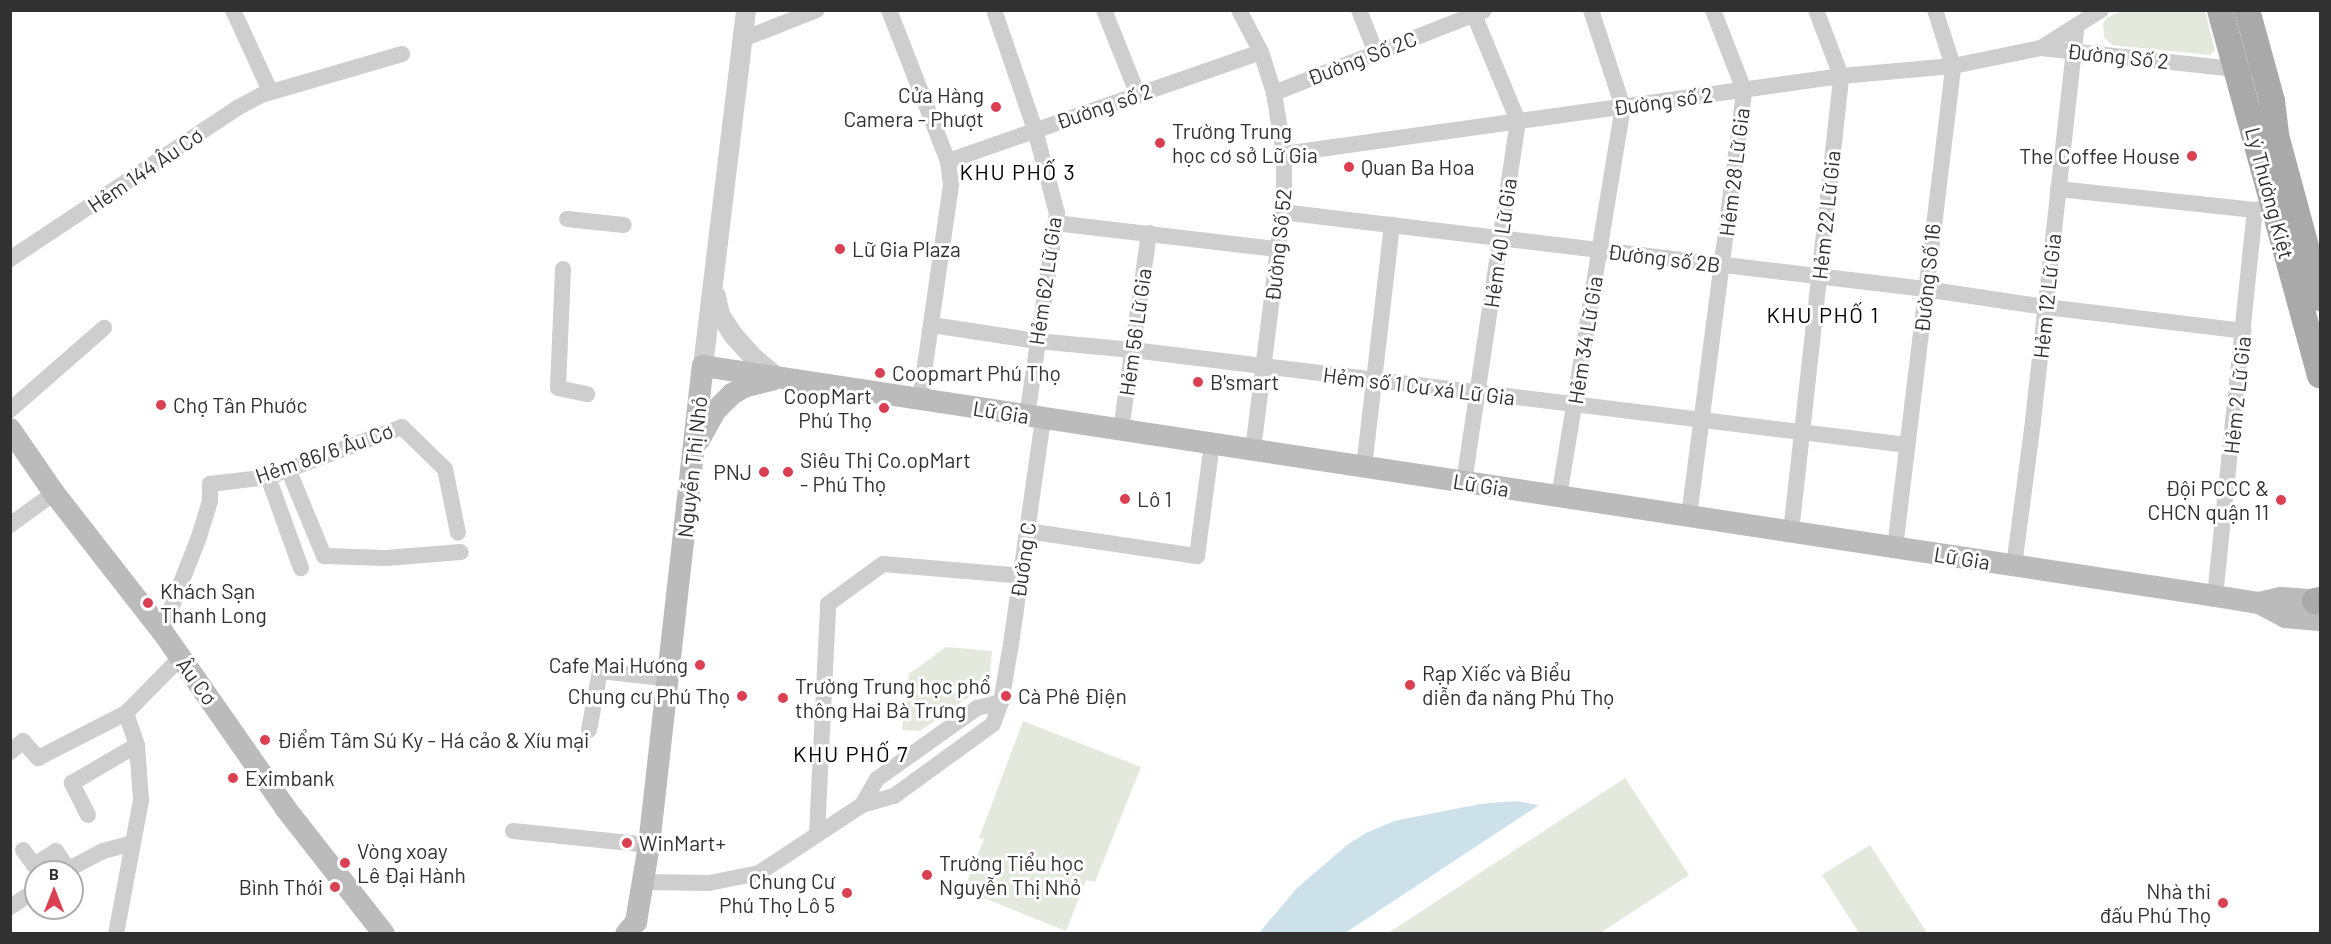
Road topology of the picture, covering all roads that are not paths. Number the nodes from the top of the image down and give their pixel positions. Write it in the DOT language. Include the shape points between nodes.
graph roads {
  1 [pos="233,10"];
  2 [pos="746,10"];
  3 [pos="817,10"];
  4 [pos="889,10"];
  5 [pos="994,10"];
  6 [pos="1104,10"];
  7 [pos="1239,10"];
  8 [pos="1359,10"];
  9 [pos="1591,10"];
  10 [pos="1713,10"];
  11 [pos="1816,10"];
  12 [pos="1935,10"];
  13 [pos="2101,10"];
  14 [pos="2220,10"];
  15 [pos="2247,10"];
  16 [pos="1477,12"];
  17 [pos="2078,25"];
  18 [pos="743,39"];
  19 [pos="2041,48"];
  20 [pos="1261,52"];
  21 [pos="2074,52"];
  22 [pos="1376,53"];
  23 [pos="402,54"];
  24 [pos="1953,66"];
  25 [pos="2236,69"];
  26 [pos="2264,72"];
  27 [pos="1841,76"];
  28 [pos="277,90"];
  29 [pos="1744,90"];
  30 [pos="1274,93"];
  31 [pos="1138,95"];
  32 [pos="1623,107"];
  33 [pos="1518,122"];
  34 [pos="1035,130"];
  35 [pos="1284,154"];
  36 [pos="948,160"];
  37 [pos="2058,189"];
  38 [pos="2264,208"];
  39 [pos="1282,212"];
  40 [pos="567,219"];
  41 [pos="1055,223"];
  42 [pos="624,225"];
  43 [pos="1392,225"];
  44 [pos="1149,233"];
  45 [pos="1500,238"];
  46 [pos="1278,249"];
  47 [pos="1600,250"];
  48 [pos="10,259"];
  49 [pos="1722,265"];
  50 [pos="563,269"];
  51 [pos="1819,276"];
  52 [pos="714,282"];
  53 [pos="1926,289"];
  54 [pos="2320,298"];
  55 [pos="2046,307"];
  56 [pos="932,325"];
  57 [pos="104,328"];
  58 [pos="2244,331"];
  59 [pos="1037,341"];
  60 [pos="1133,350"];
  61 [pos="703,366"];
  62 [pos="1263,367"];
  63 [pos="2320,376"];
  64 [pos="778,378"];
  65 [pos="1375,380"];
  66 [pos="1478,393"];
  67 [pos="587,394"];
  68 [pos="920,399"];
  69 [pos="1574,406"];
  70 [pos="10,410"];
  71 [pos="1035,417"];
  72 [pos="1702,421"];
  73 [pos="10,429"];
  74 [pos="1121,430"];
  75 [pos="1803,431"];
  76 [pos="1212,444"];
  77 [pos="1907,445"];
  78 [pos="693,450"];
  79 [pos="1253,450"];
  80 [pos="1364,467"];
  81 [pos="288,469"];
  82 [pos="268,477"];
  83 [pos="1464,482"];
  84 [pos="54,493"];
  85 [pos="1559,497"];
  86 [pos="1689,516"];
  87 [pos="10,525"];
  88 [pos="1027,531"];
  89 [pos="1791,532"];
  90 [pos="458,533"];
  91 [pos="1895,548"];
  92 [pos="461,552"];
  93 [pos="2014,566"];
  94 [pos="301,568"];
  95 [pos="1022,576"];
  96 [pos="2215,596"];
  97 [pos="2319,605"];
  98 [pos="162,631"];
  99 [pos="179,659"];
  100 [pos="670,680"];
  101 [pos="1001,702"];
  102 [pos="126,712"];
  103 [pos="589,730"];
  104 [pos="137,745"];
  105 [pos="10,752"];
  106 [pos="862,805"];
  107 [pos="88,815"];
  108 [pos="513,831"];
  109 [pos="817,833"];
  110 [pos="132,843"];
  111 [pos="649,846"];
  112 [pos="23,850"];
  113 [pos="30,860"];
  114 [pos="42,860"];
  115 [pos="60,860"];
  116 [pos="84,860"];
  117 [pos="642,882"];
  118 [pos="24,898"];
  119 [pos="10,907"];
  120 [pos="635,930"];
  121 [pos="116,933"];
  122 [pos="384,933"];
  1 -- 28 [label="street"];
  2 -- 18 [label="street, Nguyễn Thị Nhỏ"];
  3 -- 18 [label="street"];
  4 -- 36 [label="street"];
  5 -- 34 [label="street, Hẻm 62 Lữ Gia"];
  6 -- 31 [label="street"];
  7 -- 20 [label="street, Đường Số 52"];
  8 -- 22 [label="street"];
  9 -- 32 [label="street, Hẻm 34 Lữ Gia"];
  10 -- 29 [label="street, Hẻm 28 Lữ Gia"];
  11 -- 27 [label="street, Hẻm 22 Lữ Gia"];
  12 -- 24 [label="street, Đường Số 16"];
  13 -- 17 [label="street, Đường Số 2"];
  14 -- 25 [label="main road, Lý Thường Kiệt"];
  15 -- 26 [label="main road, Lý Thường Kiệt"];
  16 -- 22 [label="street, Đường Số 2C"];
  16 -- 33 [label="street"];
  17 -- 19 [label="street, Đường Số 2"];
  17 -- 21 [label="street, Hẻm 12 Lữ Gia"];
  18 -- 52 [label="street, Nguyễn Thị Nhỏ"];
  19 -- 21 [label="street, Đường Số 2"];
  19 -- 24 [label="street, Đường số 2"];
  20 -- 30 [label="street, Đường Số 52"];
  20 -- 31 [label="street, Đường số 2"];
  21 -- 25 [label="street, Đường Số 2"];
  21 -- 37 [label="street, Hẻm 12 Lữ Gia"];
  22 -- 30 [label="street, Đường Số 2C"];
  23 -- 28 [label="street, Hẻm 144 Âu Cơ"];
  24 -- 27 [label="street, Đường số 2"];
  24 -- 53 [label="street, Đường Số 16"];
  25 -- 26 [label="street, Đường Số 2"];
  25 -- 38 [label="main road, Lý Thường Kiệt"];
  26 -- 54 [label="main road, Lý Thường Kiệt" via="2277,138"];
  27 -- 29 [label="street, Đường số 2"];
  27 -- 51 [label="street, Hẻm 22 Lữ Gia"];
  28 -- 48 [label="street, Hẻm 144 Âu Cơ" via="237,108"];
  29 -- 32 [label="street, Đường số 2"];
  29 -- 49 [label="street, Hẻm 28 Lữ Gia"];
  30 -- 35 [label="street, Đường Số 52"];
  31 -- 34 [label="street, Đường số 2"];
  32 -- 33 [label="street, Đường số 2"];
  32 -- 47 [label="street, Hẻm 34 Lữ Gia"];
  33 -- 35 [label="street, Đường số 2"];
  33 -- 45 [label="street, Hẻm 40 Lữ Gia"];
  34 -- 36 [label="street, Đường số 2"];
  34 -- 41 [label="street, Hẻm 62 Lữ Gia" via="1057,213"];
  35 -- 39 [label="street, Đường Số 52"];
  36 -- 56 [label="street" via="951,185"];
  37 -- 38 [label="street"];
  37 -- 55 [label="street, Hẻm 12 Lữ Gia"];
  38 -- 58 [label="street, Hẻm 2 Lữ Gia"];
  38 -- 63 [label="main road, Lý Thường Kiệt"];
  39 -- 43 [label="street, Đường số 2B"];
  39 -- 46 [label="street, Đường Số 52"];
  40 -- 42 [label="street"];
  41 -- 44 [label="street"];
  41 -- 59 [label="street, Hẻm 62 Lữ Gia"];
  43 -- 45 [label="street, Đường số 2B"];
  43 -- 65 [label="street"];
  44 -- 46 [label="street"];
  44 -- 60 [label="street, Hẻm 56 Lữ Gia"];
  45 -- 47 [label="street, Đường số 2B"];
  45 -- 66 [label="street, Hẻm 40 Lữ Gia"];
  46 -- 62 [label="street, Đường Số 52"];
  47 -- 49 [label="street, Đường số 2B"];
  47 -- 69 [label="street, Hẻm 34 Lữ Gia"];
  49 -- 51 [label="street, Đường số 2B"];
  49 -- 72 [label="street, Hẻm 28 Lữ Gia"];
  50 -- 67 [label="street" via="558,388"];
  51 -- 53 [label="street, Đường số 2B"];
  51 -- 75 [label="street, Hẻm 22 Lữ Gia"];
  52 -- 61 [label="street, Nguyễn Thị Nhỏ"];
  52 -- 64 [label="street" via="720,315 754,358"];
  53 -- 55 [label="street, Đường số 2B"];
  53 -- 77 [label="street, Đường Số 16"];
  55 -- 58 [label="street, Đường số 2B"];
  55 -- 93 [label="street, Hẻm 12 Lữ Gia"];
  56 -- 59 [label="street, Hẻm số 1 Cư xá Lữ Gia"];
  56 -- 68 [label="street"];
  57 -- 70 [label="street"];
  58 -- 96 [label="street, Hẻm 2 Lữ Gia"];
  59 -- 60 [label="street, Hẻm số 1 Cư xá Lữ Gia"];
  59 -- 71 [label="street, Hẻm 62 Lữ Gia"];
  60 -- 62 [label="street, Hẻm số 1 Cư xá Lữ Gia"];
  60 -- 74 [label="street, Hẻm 56 Lữ Gia"];
  61 -- 64 [label="main road, Lữ Gia"];
  61 -- 78 [label="main road, Nguyễn Thị Nhỏ"];
  62 -- 65 [label="street, Hẻm số 1 Cư xá Lữ Gia"];
  62 -- 79 [label="street, Đường Số 52"];
  64 -- 68 [label="main road, Lữ Gia"];
  64 -- 78 [label="main road" via="732,394 715,411"];
  65 -- 66 [label="street, Hẻm số 1 Cư xá Lữ Gia"];
  65 -- 80 [label="street"];
  66 -- 69 [label="street, Hẻm số 1 Cư xá Lữ Gia"];
  66 -- 83 [label="street, Hẻm 40 Lữ Gia"];
  68 -- 71 [label="main road, Lữ Gia"];
  69 -- 72 [label="street, Hẻm số 1 Cư xá Lữ Gia"];
  69 -- 85 [label="street, Hẻm 34 Lữ Gia"];
  71 -- 74 [label="main road, Lữ Gia"];
  71 -- 88 [label="street, Đường C"];
  72 -- 75 [label="street, Hẻm số 1 Cư xá Lữ Gia"];
  72 -- 86 [label="street, Hẻm 28 Lữ Gia"];
  73 -- 84 [label="main road, Âu Cơ"];
  74 -- 76 [label="main road, Lữ Gia"];
  75 -- 77 [label="street, Hẻm số 1 Cư xá Lữ Gia"];
  75 -- 89 [label="street, Hẻm 22 Lữ Gia"];
  76 -- 79 [label="main road, Lữ Gia"];
  76 -- 88 [label="street" via="1197,556"];
  77 -- 91 [label="street, Đường Số 16"];
  78 -- 100 [label="main road, Nguyễn Thị Nhỏ"];
  79 -- 80 [label="main road, Lữ Gia"];
  80 -- 83 [label="main road, Lữ Gia"];
  81 -- 82 [label="street, Hẻm 86/6 Âu Cơ"];
  81 -- 90 [label="street, Hẻm 86/6 Âu Cơ" via="402,427 445,469"];
  81 -- 92 [label="street" via="324,556 386,558"];
  82 -- 94 [label="street"];
  82 -- 98 [label="street, Hẻm 86/6 Âu Cơ" via="210,484 210,501 199,537"];
  83 -- 85 [label="main road, Lữ Gia"];
  84 -- 87 [label="street"];
  84 -- 98 [label="main road, Âu Cơ"];
  85 -- 86 [label="main road, Lữ Gia"];
  86 -- 89 [label="main road, Lữ Gia"];
  88 -- 95 [label="street, Đường C"];
  89 -- 91 [label="main road, Lữ Gia"];
  91 -- 93 [label="main road, Lữ Gia"];
  93 -- 96 [label="main road, Lữ Gia"];
  95 -- 101 [label="street, Đường C"];
  95 -- 109 [label="street" via="884,564 828,604"];
  96 -- 97 [label="main road, Lữ Gia" via="2259,603 2281,598"];
  98 -- 99 [label="main road, Âu Cơ"];
  99 -- 102 [label="street"];
  99 -- 122 [label="main road, Âu Cơ" via="286,809"];
  100 -- 103 [label="street" via="600,671"];
  100 -- 111 [label="main road, Nguyễn Thị Nhỏ"];
  101 -- 106 [label="street, Đường C" via="977,708 877,779"];
  101 -- 106 [label="street, Đường C" via="993,724 894,796"];
  102 -- 104 [label="street"];
  102 -- 105 [label="street" via="38,758 23,741"];
  104 -- 107 [label="street" via="72,783"];
  104 -- 110 [label="street" via="141,800"];
  106 -- 109 [label="street, Đường C"];
  108 -- 111 [label="street"];
  109 -- 117 [label="street, Đường C" via="759,873 709,883"];
  110 -- 116 [label="street" via="103,850"];
  110 -- 121 [label="street"];
  111 -- 117 [label="main road, Nguyễn Thị Nhỏ"];
  112 -- 113 [label="street"];
  114 -- 115 [label="street" via="56,851"];
  117 -- 120 [label="main road, Nguyễn Thị Nhỏ"];
  118 -- 119 [label="street"];
}
